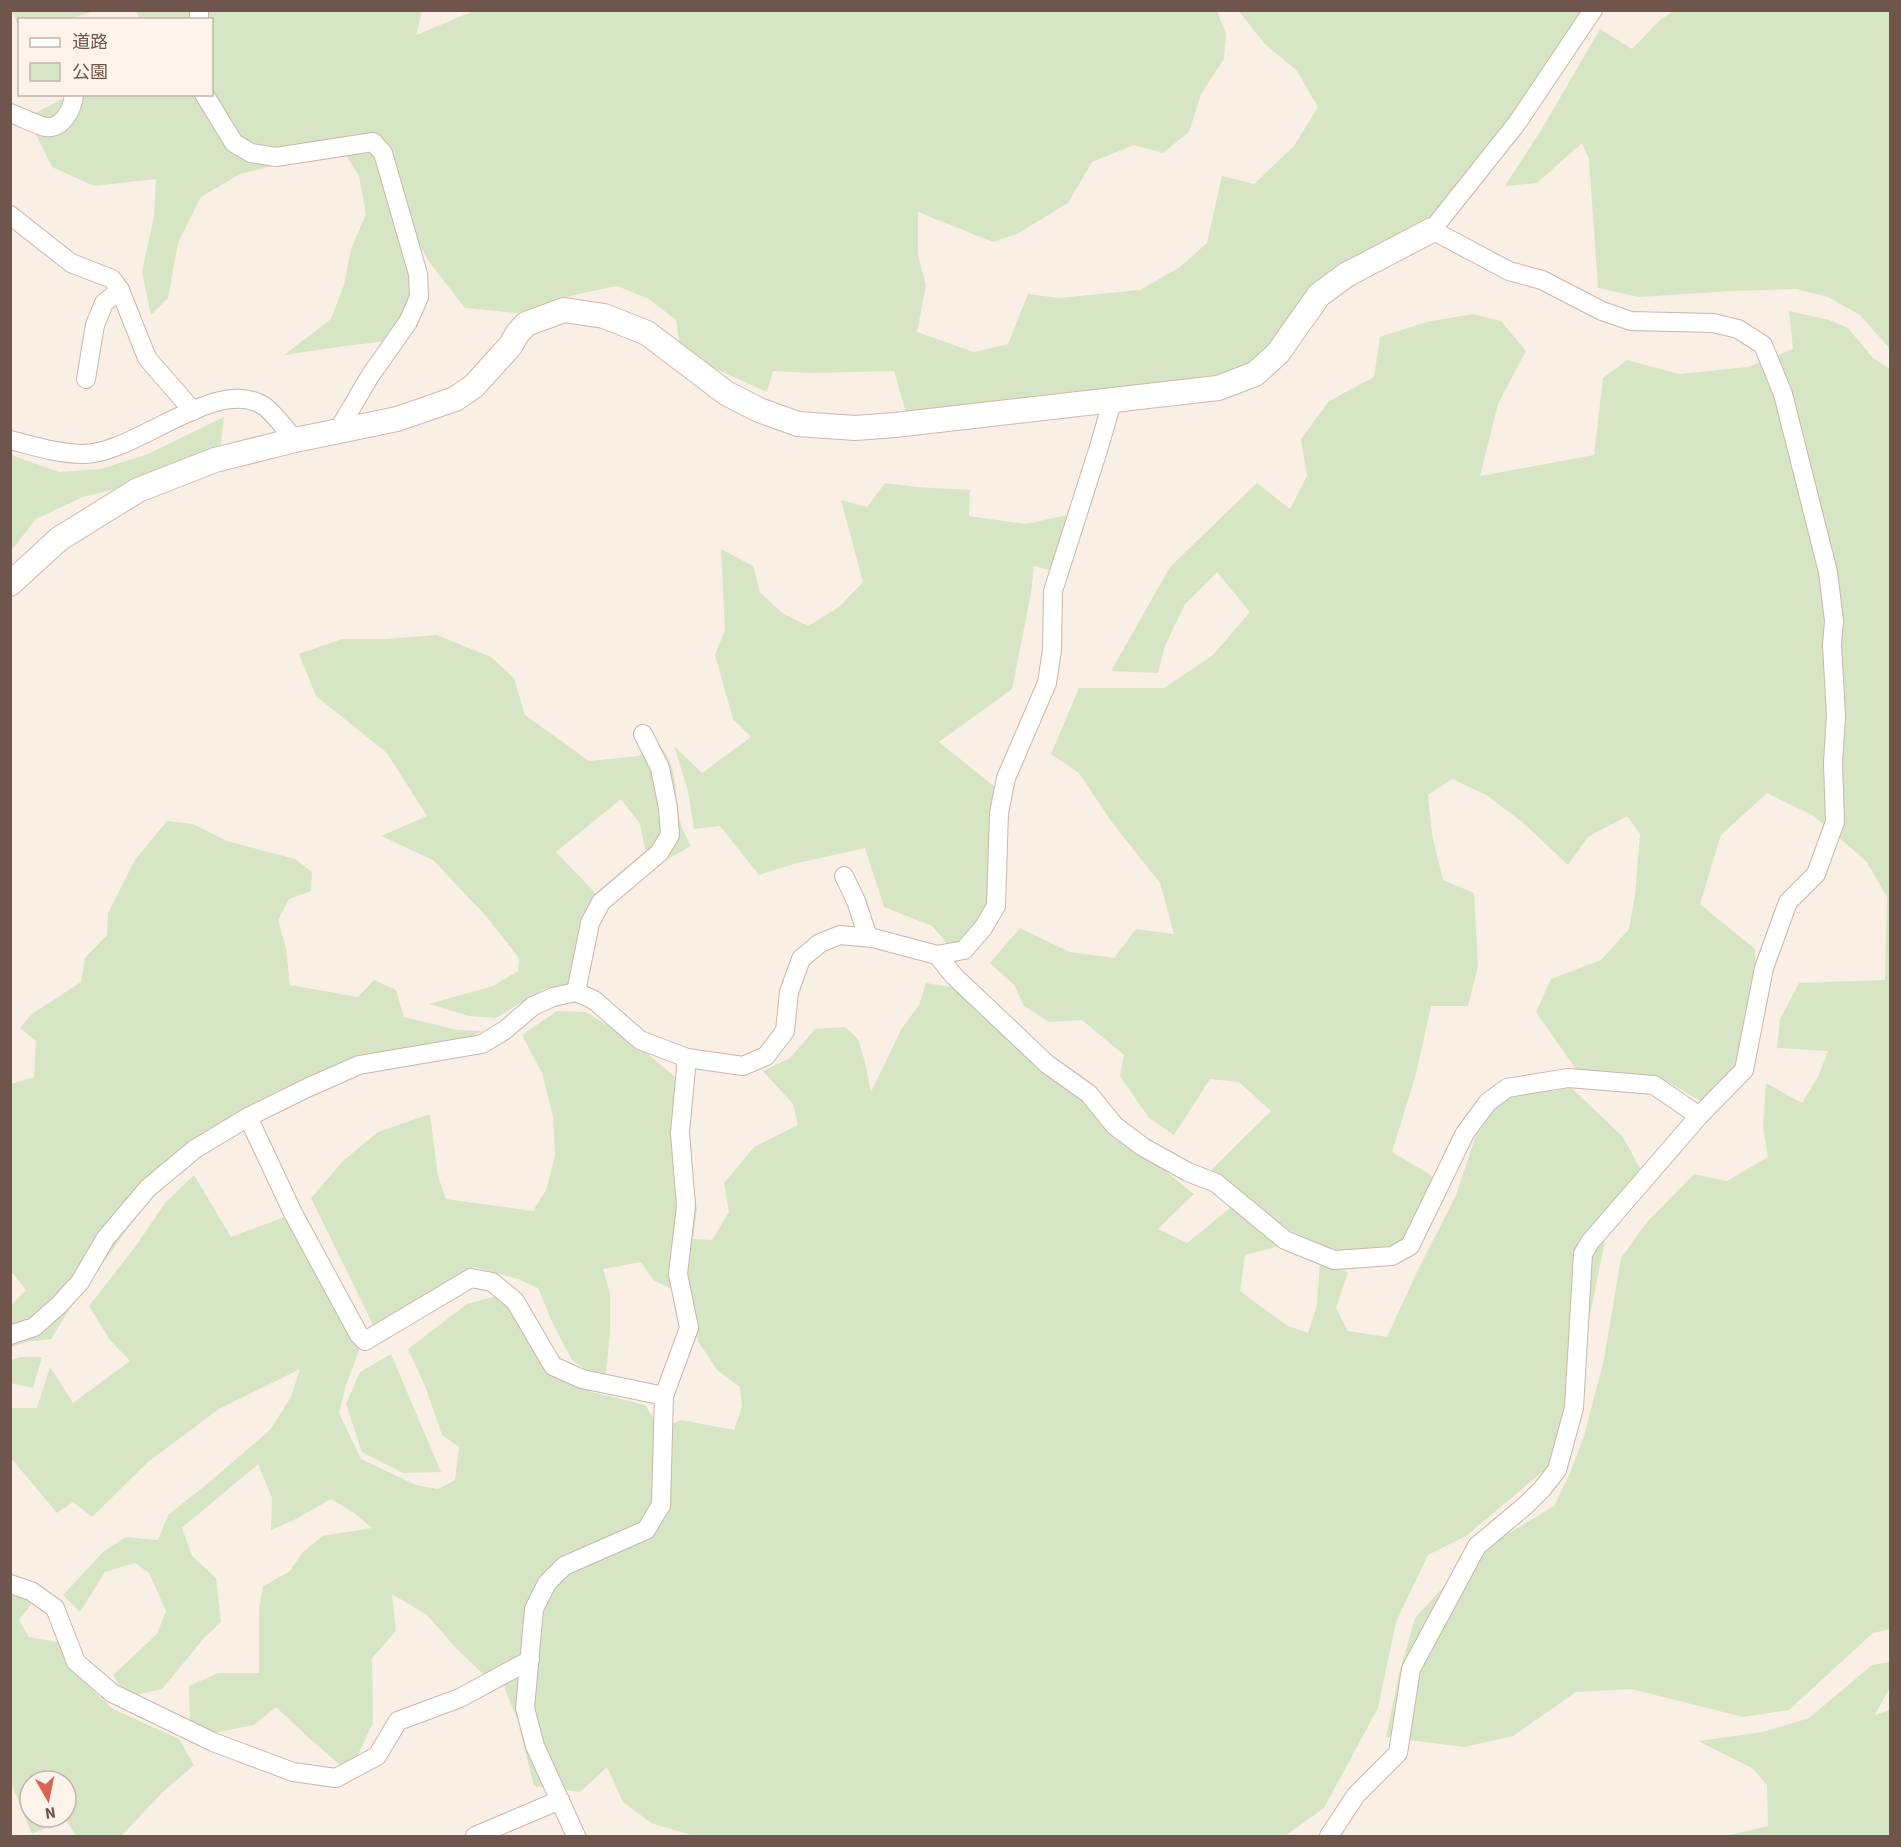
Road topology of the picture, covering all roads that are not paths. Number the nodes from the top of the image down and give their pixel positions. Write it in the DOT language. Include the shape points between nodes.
graph roads {
  1 [pos="1593,10"];
  2 [pos="74,96"];
  3 [pos="205,96"];
  4 [pos="10,113"];
  5 [pos="10,215"];
  6 [pos="1432,230"];
  7 [pos="120,290"];
  8 [pos="87,379"];
  9 [pos="1112,402"];
  10 [pos="193,411"];
  11 [pos="337,432"];
  12 [pos="10,440"];
  13 [pos="295,440"];
  14 [pos="10,584"];
  15 [pos="642,734"];
  16 [pos="844,876"];
  17 [pos="868,937"];
  18 [pos="937,955"];
  19 [pos="576,992"];
  20 [pos="687,1058"];
  21 [pos="1700,1116"];
  22 [pos="248,1117"];
  23 [pos="10,1335"];
  24 [pos="664,1396"];
  25 [pos="10,1584"];
  26 [pos="530,1660"];
  27 [pos="560,1800"];
  28 [pos="475,1836"];
  29 [pos="576,1836"];
  30 [pos="1329,1836"];
  1 -- 6 [label="street" via="1517,123"];
  2 -- 4 [label="street" via="69,114 58,124 47,127"];
  3 -- 11 [label="street" via="234,143 251,153 276,157 373,141 383,153 418,274 419,297 408,322"];
  5 -- 7 [label="street" via="71,263 112,279"];
  6 -- 9 [label="street" via="1346,275 1319,295 1278,353 1255,374 1218,388"];
  6 -- 21 [label="street" via="1509,271 1542,280 1602,311 1631,321 1713,323 1738,328 1763,345 1783,394 1828,572 1834,621 1835,822 1816,874 1788,902 1764,969 1744,1070"];
  7 -- 8 [label="street" via="104,303 95,325"];
  7 -- 10 [label="street" via="147,358"];
  9 -- 11 [label="street" via="855,428 798,424 726,393 647,333 604,316 564,310 526,324 474,386 455,399 397,420"];
  9 -- 18 [label="street" via="1053,591 1047,683 1006,778 999,813 996,906 964,951"];
  10 -- 12 [label="street" via="117,446 84,454"];
  10 -- 13 [label="street" via="219,400 245,399 264,406"];
  11 -- 13 [label="street"];
  13 -- 14 [label="street" via="215,460 138,490 58,539"];
  15 -- 19 [label="street" via="660,768 670,835 659,853 601,902 590,923"];
  16 -- 17 [label="street"];
  17 -- 18 [label="street"];
  17 -- 20 [label="street" via="840,935 820,943 801,959 789,992 785,1031 766,1056 743,1066"];
  18 -- 21 [label="street" via="1047,1064 1089,1094 1115,1126 1143,1147 1216,1183 1285,1240 1334,1260 1392,1256 1410,1246 1466,1133 1488,1102 1507,1088 1568,1078 1654,1085"];
  19 -- 20 [label="street" via="594,1000 640,1040"];
  19 -- 22 [label="street" via="533,1006 482,1044 359,1065"];
  20 -- 24 [label="street" via="680,1133 686,1206 678,1274 689,1328"];
  21 -- 30 [label="street" via="1583,1254 1574,1408 1557,1470 1526,1505 1477,1546 1411,1669 1398,1753 1356,1796"];
  22 -- 23 [label="street" via="195,1149 148,1188 105,1239 80,1282 59,1305 34,1327"];
  22 -- 24 [label="street" via="293,1213 358,1335 365,1341 471,1278 482,1280 492,1282 515,1301 553,1366 582,1379"];
  24 -- 26 [label="street" via="661,1505 646,1530 564,1566 547,1583 534,1609"];
  25 -- 26 [label="street" via="31,1591 55,1608 76,1662 112,1693 213,1742 293,1772 336,1778 377,1756 398,1721 460,1698"];
  26 -- 27 [label="street" via="525,1708 535,1746"];
  27 -- 28 [label="street"];
  27 -- 29 [label="street"];
}
